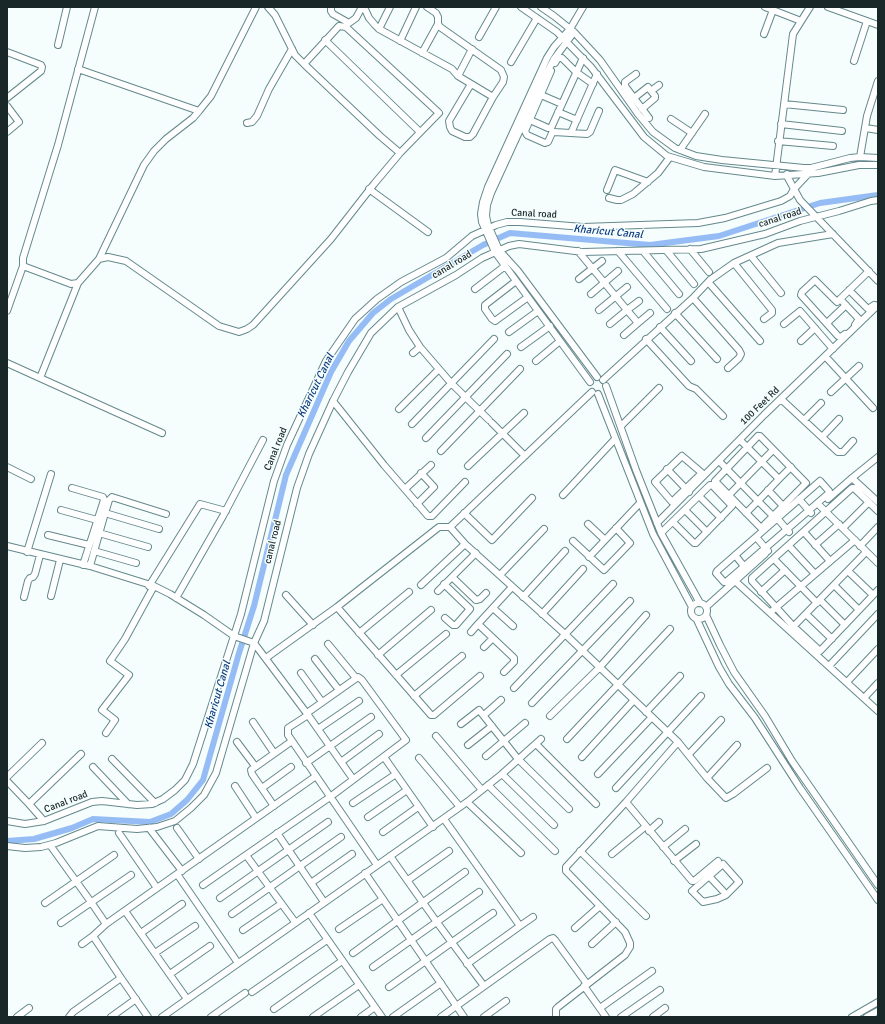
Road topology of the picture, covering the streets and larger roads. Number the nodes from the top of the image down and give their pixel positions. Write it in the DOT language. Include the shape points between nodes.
graph roads {
  1 [pos="67,7"];
  2 [pos="95,7"];
  3 [pos="256,7"];
  4 [pos="268,7"];
  5 [pos="331,7"];
  6 [pos="363,7"];
  7 [pos="390,7"];
  8 [pos="416,7"];
  9 [pos="427,7"];
  10 [pos="496,7"];
  11 [pos="521,7"];
  12 [pos="541,7"];
  13 [pos="583,7"];
  14 [pos="765,7"];
  15 [pos="810,7"];
  16 [pos="828,7"];
  17 [pos="773,10"];
  18 [pos="844,10"];
  19 [pos="537,18"];
  20 [pos="802,21"];
  21 [pos="866,21"];
  22 [pos="438,24"];
  23 [pos="347,25"];
  24 [pos="878,25"];
  25 [pos="379,29"];
  26 [pos="572,30"];
  27 [pos="764,34"];
  28 [pos="479,37"];
  29 [pos="565,39"];
  30 [pos="325,40"];
  31 [pos="400,41"];
  32 [pos="58,45"];
  33 [pos="292,49"];
  34 [pos="472,49"];
  35 [pos="7,52"];
  36 [pos="422,53"];
  37 [pos="583,58"];
  38 [pos="854,61"];
  39 [pos="511,62"];
  40 [pos="304,64"];
  41 [pos="78,70"];
  42 [pos="576,72"];
  43 [pos="597,74"];
  44 [pos="636,74"];
  45 [pos="458,76"];
  46 [pos="878,81"];
  47 [pos="471,84"];
  48 [pos="593,84"];
  49 [pos="659,85"];
  50 [pos="651,91"];
  51 [pos="494,96"];
  52 [pos="541,96"];
  53 [pos="7,98"];
  54 [pos="875,99"];
  55 [pos="635,103"];
  56 [pos="562,104"];
  57 [pos="784,104"];
  58 [pos="7,106"];
  59 [pos="642,109"];
  60 [pos="844,110"];
  61 [pos="199,111"];
  62 [pos="599,111"];
  63 [pos="558,112"];
  64 [pos="439,113"];
  65 [pos="705,114"];
  66 [pos="649,118"];
  67 [pos="671,119"];
  68 [pos="530,120"];
  69 [pos="577,120"];
  70 [pos="449,122"];
  71 [pos="247,123"];
  72 [pos="781,124"];
  73 [pos="866,128"];
  74 [pos="878,130"];
  75 [pos="842,131"];
  76 [pos="7,132"];
  77 [pos="420,132"];
  78 [pos="692,133"];
  79 [pos="571,134"];
  80 [pos="778,141"];
  81 [pos="833,146"];
  82 [pos="680,150"];
  83 [pos="400,153"];
  84 [pos="670,157"];
  85 [pos="860,157"];
  86 [pos="878,158"];
  87 [pos="878,165"];
  88 [pos="776,166"];
  89 [pos="786,167"];
  90 [pos="809,173"];
  91 [pos="775,176"];
  92 [pos="787,176"];
  93 [pos="648,182"];
  94 [pos="370,189"];
  95 [pos="794,189"];
  96 [pos="607,190"];
  97 [pos="609,198"];
  98 [pos="878,200"];
  99 [pos="816,216"];
  100 [pos="488,229"];
  101 [pos="428,232"];
  102 [pos="833,234"];
  103 [pos="690,249"];
  104 [pos="497,250"];
  105 [pos="666,250"];
  106 [pos="578,251"];
  107 [pos="618,251"];
  108 [pos="643,251"];
  109 [pos="751,256"];
  110 [pos="99,259"];
  111 [pos="602,261"];
  112 [pos="734,263"];
  113 [pos="23,266"];
  114 [pos="505,266"];
  115 [pos="593,269"];
  116 [pos="618,271"];
  117 [pos="709,272"];
  118 [pos="869,272"];
  119 [pos="579,279"];
  120 [pos="516,281"];
  121 [pos="604,282"];
  122 [pos="878,282"];
  123 [pos="78,283"];
  124 [pos="709,283"];
  125 [pos="694,284"];
  126 [pos="627,287"];
  127 [pos="475,289"];
  128 [pos="849,290"];
  129 [pos="781,293"];
  130 [pos="591,294"];
  131 [pos="679,294"];
  132 [pos="616,296"];
  133 [pos="528,297"];
  134 [pos="693,298"];
  135 [pos="840,299"];
  136 [pos="639,301"];
  137 [pos="877,304"];
  138 [pos="846,305"];
  139 [pos="398,307"];
  140 [pos="667,309"];
  141 [pos="599,310"];
  142 [pos="627,310"];
  143 [pos="7,311"];
  144 [pos="538,311"];
  145 [pos="650,313"];
  146 [pos="675,313"];
  147 [pos="764,319"];
  148 [pos="638,323"];
  149 [pos="827,323"];
  150 [pos="610,324"];
  151 [pos="784,324"];
  152 [pos="550,326"];
  153 [pos="660,327"];
  154 [pos="815,328"];
  155 [pos="509,332"];
  156 [pos="624,335"];
  157 [pos="494,339"];
  158 [pos="646,339"];
  159 [pos="560,341"];
  160 [pos="760,341"];
  161 [pos="801,341"];
  162 [pos="420,347"];
  163 [pos="521,347"];
  164 [pos="833,349"];
  165 [pos="413,353"];
  166 [pos="507,354"];
  167 [pos="825,356"];
  168 [pos="717,359"];
  169 [pos="536,361"];
  170 [pos="692,362"];
  171 [pos="7,363"];
  172 [pos="859,366"];
  173 [pos="728,368"];
  174 [pos="439,369"];
  175 [pos="520,369"];
  176 [pos="40,378"];
  177 [pos="845,378"];
  178 [pos="602,381"];
  179 [pos="590,382"];
  180 [pos="451,383"];
  181 [pos="658,388"];
  182 [pos="831,392"];
  183 [pos="595,393"];
  184 [pos="466,398"];
  185 [pos="782,399"];
  186 [pos="333,401"];
  187 [pos="821,403"];
  188 [pos="873,408"];
  189 [pos="399,409"];
  190 [pos="480,411"];
  191 [pos="524,413"];
  192 [pos="723,416"];
  193 [pos="839,419"];
  194 [pos="804,420"];
  195 [pos="412,424"];
  196 [pos="621,426"];
  197 [pos="162,433"];
  198 [pos="502,433"];
  199 [pos="822,437"];
  200 [pos="426,438"];
  201 [pos="615,439"];
  202 [pos="263,440"];
  203 [pos="740,440"];
  204 [pos="853,441"];
  205 [pos="747,447"];
  206 [pos="773,450"];
  207 [pos="441,451"];
  208 [pos="525,456"];
  209 [pos="878,457"];
  210 [pos="719,461"];
  211 [pos="762,462"];
  212 [pos="431,465"];
  213 [pos="468,466"];
  214 [pos="7,467"];
  215 [pos="791,467"];
  216 [pos="726,468"];
  217 [pos="667,469"];
  218 [pos="422,473"];
  219 [pos="51,474"];
  220 [pos="852,478"];
  221 [pos="31,479"];
  222 [pos="779,479"];
  223 [pos="466,482"];
  224 [pos="741,484"];
  225 [pos="72,488"];
  226 [pos="405,489"];
  227 [pos="688,490"];
  228 [pos="768,490"];
  229 [pos="563,495"];
  230 [pos="729,495"];
  231 [pos="699,496"];
  232 [pos="532,498"];
  233 [pos="799,499"];
  234 [pos="758,501"];
  235 [pos="869,502"];
  236 [pos="878,502"];
  237 [pos="640,503"];
  238 [pos="417,504"];
  239 [pos="783,506"];
  240 [pos="820,506"];
  241 [pos="61,510"];
  242 [pos="685,510"];
  243 [pos="226,511"];
  244 [pos="878,511"];
  245 [pos="810,512"];
  246 [pos="826,512"];
  247 [pos="105,513"];
  248 [pos="464,513"];
  249 [pos="746,513"];
  250 [pos="166,514"];
  251 [pos="775,517"];
  252 [pos="721,518"];
  253 [pos="97,520"];
  254 [pos="672,522"];
  255 [pos="657,523"];
  256 [pos="588,524"];
  257 [pos="841,526"];
  258 [pos="450,527"];
  259 [pos="878,527"];
  260 [pos="616,528"];
  261 [pos="159,529"];
  262 [pos="544,529"];
  263 [pos="788,531"];
  264 [pos="707,532"];
  265 [pos="804,532"];
  266 [pos="100,533"];
  267 [pos="661,533"];
  268 [pos="48,535"];
  269 [pos="756,537"];
  270 [pos="605,540"];
  271 [pos="855,540"];
  272 [pos="573,541"];
  273 [pos="465,544"];
  274 [pos="89,545"];
  275 [pos="815,545"];
  276 [pos="7,546"];
  277 [pos="789,546"];
  278 [pos="860,546"];
  279 [pos="148,547"];
  280 [pos="767,550"];
  281 [pos="94,551"];
  282 [pos="566,551"];
  283 [pos="27,552"];
  284 [pos="866,552"];
  285 [pos="476,553"];
  286 [pos="40,555"];
  287 [pos="735,556"];
  288 [pos="589,557"];
  289 [pos="774,559"];
  290 [pos="60,560"];
  291 [pos="877,560"];
  292 [pos="830,561"];
  293 [pos="136,563"];
  294 [pos="83,565"];
  295 [pos="90,566"];
  296 [pos="746,568"];
  297 [pos="584,569"];
  298 [pos="785,570"];
  299 [pos="848,571"];
  300 [pos="815,574"];
  301 [pos="500,575"];
  302 [pos="452,577"];
  303 [pos="736,581"];
  304 [pos="444,584"];
  305 [pos="613,584"];
  306 [pos="421,585"];
  307 [pos="834,585"];
  308 [pos="152,586"];
  309 [pos="800,586"];
  310 [pos="512,587"];
  311 [pos="878,590"];
  312 [pos="438,591"];
  313 [pos="409,592"];
  314 [pos="761,592"];
  315 [pos="486,593"];
  316 [pos="286,595"];
  317 [pos="873,595"];
  318 [pos="51,596"];
  319 [pos="24,597"];
  320 [pos="524,597"];
  321 [pos="176,598"];
  322 [pos="630,601"];
  323 [pos="818,601"];
  324 [pos="700,603"];
  325 [pos="337,607"];
  326 [pos="692,607"];
  327 [pos="706,607"];
  328 [pos="493,608"];
  329 [pos="776,608"];
  330 [pos="431,610"];
  331 [pos="859,610"];
  332 [pos="770,612"];
  333 [pos="542,614"];
  334 [pos="806,614"];
  335 [pos="878,614"];
  336 [pos="646,615"];
  337 [pos="706,615"];
  338 [pos="444,618"];
  339 [pos="697,620"];
  340 [pos="478,624"];
  341 [pos="846,624"];
  342 [pos="313,625"];
  343 [pos="513,626"];
  344 [pos="670,629"];
  345 [pos="792,629"];
  346 [pos="471,632"];
  347 [pos="359,633"];
  348 [pos="446,634"];
  349 [pos="566,635"];
  350 [pos="236,636"];
  351 [pos="493,638"];
  352 [pos="832,639"];
  353 [pos="255,641"];
  354 [pos="328,644"];
  355 [pos="484,647"];
  356 [pos="878,649"];
  357 [pos="582,651"];
  358 [pos="378,655"];
  359 [pos="462,656"];
  360 [pos="266,658"];
  361 [pos="315,659"];
  362 [pos="829,666"];
  363 [pos="599,668"];
  364 [pos="504,672"];
  365 [pos="301,673"];
  366 [pos="396,675"];
  367 [pos="480,676"];
  368 [pos="680,676"];
  369 [pos="356,678"];
  370 [pos="847,682"];
  371 [pos="878,683"];
  372 [pos="618,685"];
  373 [pos="514,688"];
  374 [pos="339,690"];
  375 [pos="414,696"];
  376 [pos="702,696"];
  377 [pos="864,698"];
  378 [pos="501,700"];
  379 [pos="634,700"];
  380 [pos="359,701"];
  381 [pos="322,702"];
  382 [pos="532,703"];
  383 [pos="878,711"];
  384 [pos="646,712"];
  385 [pos="307,714"];
  386 [pos="484,715"];
  387 [pos="371,716"];
  388 [pos="550,716"];
  389 [pos="652,717"];
  390 [pos="721,720"];
  391 [pos="252,722"];
  392 [pos="525,723"];
  393 [pos="461,724"];
  394 [pos="492,726"];
  395 [pos="318,729"];
  396 [pos="667,732"];
  397 [pos="106,733"];
  398 [pos="379,734"];
  399 [pos="436,736"];
  400 [pos="541,739"];
  401 [pos="567,739"];
  402 [pos="292,741"];
  403 [pos="505,741"];
  404 [pos="237,742"];
  405 [pos="678,742"];
  406 [pos="42,743"];
  407 [pos="536,744"];
  408 [pos="468,745"];
  409 [pos="737,745"];
  410 [pos="330,746"];
  411 [pos="274,753"];
  412 [pos="81,754"];
  413 [pos="689,754"];
  414 [pos="486,756"];
  415 [pos="582,756"];
  416 [pos="384,757"];
  417 [pos="419,758"];
  418 [pos="112,759"];
  419 [pos="518,760"];
  420 [pos="306,762"];
  421 [pos="341,762"];
  422 [pos="255,766"];
  423 [pos="93,767"];
  424 [pos="291,767"];
  425 [pos="767,768"];
  426 [pos="396,774"];
  427 [pos="502,774"];
  428 [pos="598,774"];
  429 [pos="316,776"];
  430 [pos="7,777"];
  431 [pos="707,778"];
  432 [pos="353,779"];
  433 [pos="7,781"];
  434 [pos="488,785"];
  435 [pos="235,786"];
  436 [pos="262,788"];
  437 [pos="616,788"];
  438 [pos="407,790"];
  439 [pos="482,790"];
  440 [pos="330,796"];
  441 [pos="467,802"];
  442 [pos="626,802"];
  443 [pos="155,803"];
  444 [pos="353,803"];
  445 [pos="29,804"];
  446 [pos="128,804"];
  447 [pos="596,804"];
  448 [pos="274,806"];
  449 [pos="418,807"];
  450 [pos="460,807"];
  451 [pos="569,809"];
  452 [pos="368,817"];
  453 [pos="256,818"];
  454 [pos="444,819"];
  455 [pos="44,821"];
  456 [pos="7,822"];
  457 [pos="328,822"];
  458 [pos="659,822"];
  459 [pos="554,825"];
  460 [pos="433,827"];
  461 [pos="149,828"];
  462 [pos="177,828"];
  463 [pos="648,828"];
  464 [pos="685,828"];
  465 [pos="383,832"];
  466 [pos="119,833"];
  467 [pos="277,833"];
  468 [pos="341,837"];
  469 [pos="696,844"];
  470 [pos="50,845"];
  471 [pos="7,846"];
  472 [pos="663,847"];
  473 [pos="288,850"];
  474 [pos="580,850"];
  475 [pos="449,851"];
  476 [pos="555,851"];
  477 [pos="520,853"];
  478 [pos="352,854"];
  479 [pos="612,854"];
  480 [pos="114,855"];
  481 [pos="246,855"];
  482 [pos="390,856"];
  483 [pos="199,859"];
  484 [pos="718,860"];
  485 [pos="674,861"];
  486 [pos="377,865"];
  487 [pos="299,866"];
  488 [pos="258,872"];
  489 [pos="465,872"];
  490 [pos="179,873"];
  491 [pos="365,873"];
  492 [pos="707,874"];
  493 [pos="131,875"];
  494 [pos="408,880"];
  495 [pos="76,881"];
  496 [pos="311,883"];
  497 [pos="204,885"];
  498 [pos="878,885"];
  499 [pos="269,887"];
  500 [pos="157,888"];
  501 [pos="723,891"];
  502 [pos="479,892"];
  503 [pos="220,898"];
  504 [pos="383,899"];
  505 [pos="878,900"];
  506 [pos="422,901"];
  507 [pos="91,902"];
  508 [pos="324,902"];
  509 [pos="45,903"];
  510 [pos="182,904"];
  511 [pos="281,904"];
  512 [pos="600,906"];
  513 [pos="125,911"];
  514 [pos="309,913"];
  515 [pos="493,913"];
  516 [pos="232,914"];
  517 [pos="646,916"];
  518 [pos="533,917"];
  519 [pos="397,920"];
  520 [pos="436,921"];
  521 [pos="295,922"];
  522 [pos="616,922"];
  523 [pos="61,924"];
  524 [pos="106,924"];
  525 [pos="195,926"];
  526 [pos="520,926"];
  527 [pos="575,928"];
  528 [pos="339,929"];
  529 [pos="243,930"];
  530 [pos="141,933"];
  531 [pos="93,936"];
  532 [pos="327,940"];
  533 [pos="411,940"];
  534 [pos="451,942"];
  535 [pos="82,944"];
  536 [pos="592,944"];
  537 [pos="210,946"];
  538 [pos="155,953"];
  539 [pos="353,953"];
  540 [pos="342,961"];
  541 [pos="425,961"];
  542 [pos="238,963"];
  543 [pos="467,964"];
  544 [pos="373,967"];
  545 [pos="652,971"];
  546 [pos="170,974"];
  547 [pos="121,978"];
  548 [pos="441,983"];
  549 [pos="359,985"];
  550 [pos="585,985"];
  551 [pos="484,986"];
  552 [pos="389,987"];
  553 [pos="660,990"];
  554 [pos="252,992"];
  555 [pos="245,993"];
  556 [pos="187,999"];
  557 [pos="136,1000"];
  558 [pos="506,1001"];
  559 [pos="878,1002"];
  560 [pos="457,1005"];
  561 [pos="375,1007"];
  562 [pos="29,1008"];
  563 [pos="600,1008"];
  564 [pos="665,1008"];
  565 [pos="274,1009"];
  566 [pos="172,1010"];
  567 [pos="878,1011"];
  568 [pos="17,1017"];
  569 [pos="70,1017"];
  570 [pos="111,1017"];
  571 [pos="148,1017"];
  572 [pos="162,1017"];
  573 [pos="176,1017"];
  574 [pos="211,1017"];
  575 [pos="313,1017"];
  576 [pos="361,1017"];
  577 [pos="382,1017"];
  578 [pos="393,1017"];
  579 [pos="441,1017"];
  580 [pos="464,1017"];
  581 [pos="484,1017"];
  582 [pos="556,1017"];
  583 [pos="606,1017"];
  584 [pos="620,1017"];
  585 [pos="653,1017"];
  586 [pos="852,1017"];
  587 [pos="867,1017"];
  1 -- 32 [label="street"];
  2 -- 41 [label="street"];
  3 -- 61 [label="street" via="211,96"];
  4 -- 33 [label="street" via="275,15"];
  5 -- 23 [label="street" via="333,14"];
  6 -- 23 [label="street" via="356,18"];
  6 -- 25 [label="street"];
  7 -- 25 [label="street"];
  8 -- 31 [label="street"];
  9 -- 22 [label="street" via="436,13"];
  10 -- 28 [label="street"];
  11 -- 19 [label="street"];
  12 -- 26 [label="street"];
  13 -- 26 [label="street"];
  14 -- 17 [label="street"];
  15 -- 20 [label="street"];
  16 -- 18 [label="street"];
  17 -- 20 [label="street"];
  17 -- 27 [label="street"];
  18 -- 21 [label="street"];
  19 -- 29 [label="street"];
  19 -- 39 [label="street"];
  20 -- 57 [label="street" via="793,34"];
  21 -- 24 [label="street"];
  21 -- 38 [label="street"];
  22 -- 34 [label="street"];
  22 -- 36 [label="street"];
  23 -- 30 [label="street" via="338,26"];
  23 -- 64 [label="street"];
  25 -- 31 [label="street"];
  26 -- 29 [label="street"];
  26 -- 55 [label="street"];
  29 -- 37 [label="street"];
  29 -- 100 [label="street" via="541,84 491,193 486,216"];
  30 -- 40 [label="street"];
  30 -- 77 [label="street"];
  31 -- 36 [label="street"];
  33 -- 40 [label="street"];
  33 -- 71 [label="street" via="257,116 252,122"];
  34 -- 45 [label="street"];
  34 -- 51 [label="street" via="501,70 503,82"];
  35 -- 53 [label="street" via="42,67 41,71"];
  36 -- 45 [label="street" via="452,69"];
  37 -- 42 [label="street"];
  37 -- 43 [label="street"];
  40 -- 83 [label="street"];
  41 -- 61 [label="street"];
  41 -- 113 [label="street" via="23,258"];
  42 -- 48 [label="street"];
  42 -- 52 [label="street" via="565,59 558,58"];
  42 -- 56 [label="street"];
  43 -- 48 [label="street"];
  43 -- 84 [label="street" via="644,137"];
  44 -- 55 [label="street" via="624,85"];
  45 -- 47 [label="street"];
  46 -- 54 [label="street"];
  47 -- 51 [label="street"];
  47 -- 70 [label="street"];
  48 -- 69 [label="street"];
  49 -- 50 [label="street"];
  50 -- 55 [label="street" via="647,88"];
  50 -- 59 [label="street" via="655,97"];
  51 -- 70 [label="street" via="470,137 465,138 452,130"];
  52 -- 56 [label="street"];
  52 -- 68 [label="street"];
  54 -- 73 [label="street"];
  55 -- 59 [label="street"];
  55 -- 82 [label="street" via="653,132"];
  56 -- 63 [label="street"];
  57 -- 60 [label="street"];
  57 -- 72 [label="street"];
  58 -- 76 [label="street" via="19,122"];
  59 -- 66 [label="street"];
  61 -- 110 [label="street" via="166,139 144,165"];
  62 -- 79 [label="street" via="588,134"];
  63 -- 68 [label="street" via="551,128"];
  63 -- 69 [label="street"];
  64 -- 70 [label="street"];
  64 -- 77 [label="street"];
  65 -- 78 [label="street"];
  67 -- 78 [label="street"];
  68 -- 79 [label="street" via="525,133 545,143 554,132"];
  69 -- 79 [label="street"];
  72 -- 75 [label="street"];
  72 -- 80 [label="street"];
  73 -- 74 [label="street"];
  73 -- 85 [label="street"];
  77 -- 83 [label="street"];
  78 -- 82 [label="street"];
  80 -- 81 [label="street"];
  80 -- 88 [label="street"];
  82 -- 88 [label="street" via="696,156"];
  83 -- 94 [label="street"];
  84 -- 91 [label="street" via="704,167"];
  84 -- 93 [label="street" via="662,170"];
  85 -- 86 [label="street"];
  85 -- 89 [label="street" via="811,168"];
  87 -- 90 [label="street" via="859,165"];
  88 -- 89 [label="street"];
  88 -- 91 [label="street"];
  89 -- 92 [label="street"];
  90 -- 92 [label="street"];
  90 -- 95 [label="street, Canal road"];
  91 -- 92 [label="street"];
  92 -- 95 [label="street"];
  93 -- 96 [label="street" via="615,170"];
  93 -- 97 [label="street" via="621,200"];
  94 -- 101 [label="street"];
  94 -- 110 [label="street" via="331,239 264,313 247,329 239,332 219,326 126,261 108,257"];
  95 -- 99 [label="street" via="800,200"];
  95 -- 100 [label="street, Canal road" via="790,196 781,201 725,218 698,223 583,227 507,222"];
  98 -- 99 [label="street, canal road"];
  99 -- 102 [label="street"];
  99 -- 103 [label="street, canal road" via="766,234"];
  100 -- 104 [label="street"];
  100 -- 350 [label="street, Canal road" via="472,236 446,258 401,282 377,299 355,320 326,360 287,445 274,481"];
  102 -- 109 [label="street" via="778,243"];
  102 -- 118 [label="street"];
  103 -- 105 [label="street, canal road"];
  103 -- 117 [label="street"];
  104 -- 106 [label="street, canal road" via="519,244"];
  104 -- 114 [label="street"];
  104 -- 139 [label="street, canal road"];
  104 -- 178 [label="street" via="518,271"];
  105 -- 108 [label="street, canal road"];
  105 -- 125 [label="street"];
  106 -- 107 [label="street, canal road"];
  106 -- 115 [label="street"];
  107 -- 108 [label="street, canal road"];
  107 -- 140 [label="street"];
  108 -- 131 [label="street"];
  109 -- 112 [label="street"];
  109 -- 129 [label="street"];
  110 -- 123 [label="street"];
  111 -- 115 [label="street"];
  112 -- 124 [label="street"];
  112 -- 147 [label="street" via="772,310"];
  113 -- 123 [label="street" via="70,284"];
  113 -- 143 [label="street"];
  114 -- 120 [label="street"];
  114 -- 127 [label="street"];
  115 -- 119 [label="street"];
  115 -- 121 [label="street"];
  116 -- 121 [label="street"];
  118 -- 122 [label="street"];
  118 -- 128 [label="street"];
  120 -- 133 [label="street"];
  120 -- 133 [label="street" via="485,305 492,319 495,321"];
  121 -- 130 [label="street"];
  121 -- 132 [label="street"];
  123 -- 176 [label="street"];
  124 -- 134 [label="street"];
  124 -- 160 [label="street"];
  126 -- 132 [label="street"];
  128 -- 135 [label="street"];
  128 -- 137 [label="street" via="868,309"];
  132 -- 141 [label="street"];
  132 -- 142 [label="street"];
  133 -- 144 [label="street"];
  134 -- 146 [label="street"];
  134 -- 173 [label="street" via="739,350 739,358"];
  135 -- 138 [label="street"];
  135 -- 149 [label="street" via="835,301 815,280 802,292"];
  136 -- 142 [label="street"];
  137 -- 164 [label="street, 100 Feet Rd"];
  138 -- 149 [label="street"];
  138 -- 149 [label="street" via="858,321 841,337"];
  139 -- 162 [label="street"];
  139 -- 186 [label="street, canal road" via="371,333"];
  142 -- 148 [label="street"];
  142 -- 150 [label="street"];
  144 -- 152 [label="street"];
  144 -- 155 [label="street"];
  145 -- 148 [label="street"];
  146 -- 153 [label="street"];
  146 -- 168 [label="street"];
  148 -- 156 [label="street"];
  151 -- 154 [label="street" via="800,311"];
  152 -- 159 [label="street"];
  152 -- 163 [label="street"];
  153 -- 158 [label="street"];
  153 -- 170 [label="street"];
  154 -- 161 [label="street"];
  154 -- 164 [label="street"];
  157 -- 180 [label="street"];
  158 -- 178 [label="street"];
  158 -- 192 [label="street" via="689,386 696,389"];
  159 -- 169 [label="street"];
  159 -- 179 [label="street"];
  162 -- 165 [label="street"];
  162 -- 174 [label="street"];
  164 -- 167 [label="street, 100 Feet Rd"];
  166 -- 184 [label="street"];
  167 -- 177 [label="street"];
  167 -- 185 [label="street, 100 Feet Rd"];
  171 -- 176 [label="street"];
  172 -- 177 [label="street"];
  174 -- 180 [label="street"];
  174 -- 189 [label="street"];
  175 -- 190 [label="street"];
  176 -- 197 [label="street"];
  177 -- 182 [label="street"];
  177 -- 188 [label="street"];
  178 -- 179 [label="street"];
  178 -- 183 [label="street" via="604,391"];
  178 -- 196 [label="street"];
  179 -- 183 [label="street" via="589,387"];
  180 -- 184 [label="street"];
  180 -- 195 [label="street"];
  181 -- 196 [label="street"];
  183 -- 201 [label="street"];
  183 -- 208 [label="street"];
  184 -- 190 [label="street"];
  184 -- 200 [label="street"];
  185 -- 194 [label="street"];
  185 -- 203 [label="street, 100 Feet Rd"];
  186 -- 226 [label="street"];
  186 -- 353 [label="street, canal road" via="297,488 264,621"];
  187 -- 194 [label="street"];
  190 -- 198 [label="street"];
  190 -- 207 [label="street"];
  191 -- 198 [label="street"];
  193 -- 199 [label="street"];
  194 -- 199 [label="street"];
  196 -- 255 [label="street"];
  198 -- 208 [label="street"];
  198 -- 213 [label="street"];
  199 -- 204 [label="street" via="839,453"];
  201 -- 229 [label="street"];
  201 -- 237 [label="street"];
  202 -- 243 [label="street"];
  203 -- 205 [label="street"];
  203 -- 210 [label="street, 100 Feet Rd"];
  205 -- 206 [label="street" via="759,436"];
  205 -- 211 [label="street"];
  205 -- 216 [label="street"];
  206 -- 211 [label="street"];
  206 -- 215 [label="street"];
  208 -- 248 [label="street"];
  209 -- 220 [label="street"];
  210 -- 216 [label="street"];
  210 -- 227 [label="street, 100 Feet Rd"];
  211 -- 222 [label="street"];
  211 -- 224 [label="street"];
  212 -- 218 [label="street"];
  214 -- 221 [label="street"];
  215 -- 222 [label="street"];
  215 -- 239 [label="street" via="806,483"];
  216 -- 224 [label="street"];
  216 -- 230 [label="street" via="714,481"];
  217 -- 227 [label="street"];
  217 -- 227 [label="street" via="655,482 671,501"];
  217 -- 227 [label="street" via="682,456 701,472"];
  218 -- 226 [label="street"];
  218 -- 238 [label="street" via="434,487"];
  219 -- 283 [label="street"];
  220 -- 236 [label="street"];
  220 -- 240 [label="street"];
  222 -- 228 [label="street"];
  223 -- 238 [label="street" via="432,516 426,515"];
  224 -- 230 [label="street"];
  224 -- 234 [label="street"];
  225 -- 253 [label="street" via="103,497"];
  226 -- 238 [label="street"];
  227 -- 255 [label="street, 100 Feet Rd"];
  228 -- 234 [label="street"];
  228 -- 239 [label="street"];
  230 -- 249 [label="street"];
  231 -- 242 [label="street"];
  231 -- 252 [label="street"];
  231 -- 252 [label="street" via="712,485 732,506"];
  232 -- 248 [label="street" via="492,540"];
  233 -- 245 [label="street"];
  233 -- 245 [label="street" via="819,482 830,492"];
  233 -- 251 [label="street"];
  234 -- 249 [label="street"];
  234 -- 251 [label="street"];
  235 -- 244 [label="street"];
  235 -- 246 [label="street" via="852,488"];
  235 -- 257 [label="street"];
  237 -- 260 [label="street"];
  237 -- 326 [label="street" via="653,534"];
  239 -- 251 [label="street"];
  240 -- 245 [label="street"];
  240 -- 246 [label="street"];
  241 -- 253 [label="street"];
  242 -- 254 [label="street"];
  242 -- 264 [label="street"];
  243 -- 308 [label="street" via="200,504"];
  243 -- 321 [label="street"];
  245 -- 263 [label="street"];
  246 -- 257 [label="street"];
  246 -- 265 [label="street"];
  247 -- 250 [label="street" via="112,497"];
  247 -- 261 [label="street"];
  247 -- 266 [label="street"];
  248 -- 258 [label="street"];
  249 -- 251 [label="street" via="760,528"];
  251 -- 263 [label="street"];
  251 -- 269 [label="street"];
  252 -- 264 [label="street"];
  253 -- 274 [label="street"];
  254 -- 264 [label="street" via="694,543"];
  254 -- 267 [label="street"];
  255 -- 267 [label="street"];
  256 -- 270 [label="street"];
  257 -- 271 [label="street"];
  257 -- 275 [label="street"];
  258 -- 273 [label="street"];
  258 -- 325 [label="street" via="439,527"];
  259 -- 278 [label="street"];
  260 -- 270 [label="street"];
  260 -- 288 [label="street" via="630,543 607,569 603,570"];
  262 -- 301 [label="street"];
  263 -- 280 [label="street"];
  265 -- 275 [label="street"];
  265 -- 277 [label="street"];
  266 -- 279 [label="street"];
  266 -- 281 [label="street"];
  267 -- 324 [label="street"];
  268 -- 274 [label="street"];
  269 -- 280 [label="street"];
  269 -- 287 [label="street"];
  270 -- 288 [label="street"];
  271 -- 278 [label="street"];
  271 -- 292 [label="street"];
  272 -- 288 [label="street"];
  273 -- 285 [label="street"];
  273 -- 306 [label="street"];
  274 -- 294 [label="street"];
  275 -- 292 [label="street"];
  276 -- 283 [label="street"];
  277 -- 289 [label="street"];
  277 -- 300 [label="street"];
  278 -- 284 [label="street"];
  280 -- 296 [label="street"];
  281 -- 293 [label="street"];
  281 -- 295 [label="street"];
  282 -- 320 [label="street"];
  283 -- 286 [label="street"];
  284 -- 291 [label="street"];
  284 -- 299 [label="street"];
  285 -- 301 [label="street"];
  285 -- 302 [label="street"];
  286 -- 290 [label="street"];
  286 -- 319 [label="street" via="35,574 28,581"];
  287 -- 296 [label="street"];
  287 -- 296 [label="street" via="716,573 724,582"];
  289 -- 298 [label="street"];
  289 -- 314 [label="street" via="752,578 752,582"];
  290 -- 294 [label="street"];
  290 -- 318 [label="street"];
  292 -- 300 [label="street"];
  294 -- 295 [label="street"];
  295 -- 308 [label="street"];
  296 -- 303 [label="street"];
  297 -- 333 [label="street"];
  298 -- 309 [label="street"];
  298 -- 314 [label="street"];
  299 -- 307 [label="street"];
  299 -- 317 [label="street"];
  300 -- 309 [label="street"];
  301 -- 310 [label="street"];
  302 -- 304 [label="street"];
  302 -- 315 [label="street" via="476,600"];
  303 -- 327 [label="street"];
  303 -- 332 [label="street"];
  304 -- 312 [label="street"];
  304 -- 338 [label="street" via="470,610 456,625"];
  305 -- 349 [label="street"];
  307 -- 323 [label="street"];
  307 -- 331 [label="street"];
  308 -- 321 [label="street"];
  308 -- 397 [label="street" via="125,639 110,661 129,675 102,710 115,720"];
  309 -- 323 [label="street"];
  309 -- 329 [label="street"];
  310 -- 320 [label="street"];
  310 -- 328 [label="street"];
  311 -- 317 [label="street"];
  313 -- 347 [label="street"];
  314 -- 329 [label="street"];
  316 -- 342 [label="street"];
  317 -- 331 [label="street"];
  320 -- 333 [label="street"];
  321 -- 350 [label="street"];
  322 -- 357 [label="street"];
  323 -- 334 [label="street"];
  323 -- 341 [label="street"];
  324 -- 326 [label="street"];
  324 -- 327 [label="street"];
  325 -- 342 [label="street"];
  325 -- 347 [label="street"];
  326 -- 339 [label="street" via="691,614"];
  327 -- 337 [label="street"];
  328 -- 340 [label="street"];
  328 -- 343 [label="street"];
  329 -- 332 [label="street"];
  329 -- 345 [label="street"];
  330 -- 358 [label="street"];
  331 -- 341 [label="street"];
  332 -- 345 [label="street"];
  333 -- 349 [label="street"];
  334 -- 345 [label="street"];
  334 -- 352 [label="street"];
  335 -- 362 [label="street"];
  336 -- 363 [label="street"];
  337 -- 339 [label="street" via="703,619"];
  337 -- 498 [label="street" via="734,672"];
  339 -- 505 [label="street" via="729,684 755,718"];
  340 -- 346 [label="street"];
  340 -- 351 [label="street"];
  341 -- 352 [label="street"];
  342 -- 360 [label="street"];
  344 -- 372 [label="street"];
  345 -- 352 [label="street" via="820,651"];
  345 -- 362 [label="street"];
  347 -- 358 [label="street"];
  348 -- 366 [label="street"];
  349 -- 357 [label="street"];
  349 -- 373 [label="street"];
  350 -- 353 [label="street"];
  350 -- 443 [label="street, Canal road" via="194,764 175,790"];
  351 -- 355 [label="street"];
  351 -- 364 [label="street" via="514,659"];
  353 -- 360 [label="street"];
  353 -- 461 [label="street, canal road" via="216,773 204,795 175,821"];
  354 -- 369 [label="street"];
  356 -- 370 [label="street"];
  357 -- 363 [label="street"];
  357 -- 382 [label="street"];
  358 -- 366 [label="street"];
  359 -- 375 [label="street"];
  360 -- 385 [label="street"];
  361 -- 374 [label="street"];
  362 -- 370 [label="street"];
  363 -- 372 [label="street"];
  363 -- 388 [label="street"];
  365 -- 381 [label="street"];
  366 -- 375 [label="street"];
  367 -- 375 [label="street" via="432,716"];
  368 -- 384 [label="street"];
  369 -- 374 [label="street"];
  369 -- 416 [label="street" via="362,680 406,740"];
  370 -- 377 [label="street"];
  371 -- 377 [label="street"];
  372 -- 379 [label="street"];
  372 -- 401 [label="street"];
  374 -- 381 [label="street"];
  376 -- 396 [label="street"];
  377 -- 383 [label="street"];
  378 -- 386 [label="street"];
  379 -- 384 [label="street"];
  379 -- 415 [label="street"];
  380 -- 395 [label="street"];
  381 -- 385 [label="street"];
  384 -- 389 [label="street"];
  385 -- 395 [label="street"];
  385 -- 402 [label="street" via="288,728 288,735"];
  386 -- 393 [label="street" via="479,710"];
  386 -- 394 [label="street"];
  387 -- 410 [label="street"];
  389 -- 396 [label="street"];
  389 -- 428 [label="street"];
  390 -- 413 [label="street"];
  391 -- 411 [label="street"];
  392 -- 403 [label="street"];
  394 -- 403 [label="street"];
  394 -- 408 [label="street"];
  395 -- 410 [label="street"];
  396 -- 405 [label="street"];
  396 -- 437 [label="street"];
  398 -- 421 [label="street"];
  399 -- 439 [label="street"];
  400 -- 407 [label="street"];
  402 -- 411 [label="street"];
  402 -- 420 [label="street"];
  403 -- 414 [label="street"];
  403 -- 419 [label="street"];
  404 -- 422 [label="street"];
  405 -- 413 [label="street"];
  405 -- 442 [label="street"];
  406 -- 430 [label="street"];
  407 -- 419 [label="street"];
  407 -- 447 [label="street"];
  409 -- 431 [label="street"];
  410 -- 420 [label="street"];
  410 -- 421 [label="street"];
  411 -- 422 [label="street"];
  412 -- 445 [label="street"];
  413 -- 431 [label="street"];
  416 -- 426 [label="street"];
  416 -- 432 [label="street"];
  417 -- 450 [label="street"];
  418 -- 443 [label="street"];
  419 -- 427 [label="street"];
  419 -- 451 [label="street"];
  420 -- 429 [label="street"];
  421 -- 432 [label="street"];
  422 -- 436 [label="street" via="251,772"];
  423 -- 446 [label="street"];
  424 -- 436 [label="street"];
  425 -- 431 [label="street" via="726,798"];
  426 -- 438 [label="street"];
  426 -- 444 [label="street"];
  427 -- 434 [label="street"];
  427 -- 459 [label="street"];
  429 -- 440 [label="street"];
  429 -- 448 [label="street"];
  432 -- 440 [label="street"];
  433 -- 445 [label="street"];
  434 -- 439 [label="street"];
  434 -- 476 [label="street"];
  435 -- 453 [label="street"];
  436 -- 448 [label="street"];
  438 -- 449 [label="street"];
  438 -- 452 [label="street"];
  439 -- 441 [label="street"];
  440 -- 467 [label="street"];
  440 -- 486 [label="street"];
  441 -- 450 [label="street"];
  441 -- 477 [label="street"];
  442 -- 463 [label="street"];
  442 -- 474 [label="street"];
  443 -- 446 [label="street, Canal road"];
  445 -- 455 [label="street"];
  446 -- 455 [label="street, Canal road" via="92,802"];
  448 -- 453 [label="street"];
  449 -- 460 [label="street"];
  449 -- 465 [label="street"];
  450 -- 454 [label="street"];
  453 -- 483 [label="street"];
  454 -- 460 [label="street"];
  454 -- 526 [label="street"];
  455 -- 456 [label="street, Canal road" via="25,824"];
  457 -- 473 [label="street"];
  458 -- 463 [label="street"];
  460 -- 482 [label="street"];
  461 -- 470 [label="street, canal road" via="98,826"];
  461 -- 490 [label="street"];
  462 -- 483 [label="street"];
  463 -- 472 [label="street"];
  463 -- 479 [label="street"];
  464 -- 472 [label="street"];
  466 -- 500 [label="street"];
  467 -- 473 [label="street"];
  467 -- 481 [label="street"];
  468 -- 487 [label="street"];
  469 -- 485 [label="street"];
  470 -- 471 [label="street, canal road" via="25,848"];
  470 -- 495 [label="street"];
  472 -- 485 [label="street"];
  473 -- 487 [label="street"];
  473 -- 488 [label="street"];
  474 -- 512 [label="street" via="565,869"];
  474 -- 517 [label="street"];
  475 -- 494 [label="street"];
  478 -- 496 [label="street"];
  480 -- 495 [label="street"];
  481 -- 488 [label="street"];
  481 -- 497 [label="street"];
  482 -- 486 [label="street"];
  482 -- 494 [label="street"];
  483 -- 490 [label="street"];
  484 -- 492 [label="street"];
  485 -- 492 [label="street" via="692,881"];
  486 -- 491 [label="street"];
  487 -- 496 [label="street"];
  487 -- 499 [label="street"];
  488 -- 499 [label="street"];
  488 -- 503 [label="street"];
  489 -- 506 [label="street"];
  490 -- 500 [label="street"];
  490 -- 542 [label="street"];
  491 -- 504 [label="street"];
  491 -- 508 [label="street"];
  492 -- 492 [label="street" via="723,864 739,882 726,894 703,902 692,891"];
  492 -- 501 [label="street"];
  493 -- 507 [label="street"];
  494 -- 506 [label="street"];
  495 -- 507 [label="street"];
  495 -- 509 [label="street"];
  496 -- 508 [label="street"];
  499 -- 511 [label="street"];
  499 -- 516 [label="street"];
  500 -- 513 [label="street"];
  502 -- 520 [label="street"];
  504 -- 519 [label="street"];
  504 -- 528 [label="street"];
  506 -- 519 [label="street"];
  506 -- 520 [label="street"];
  507 -- 523 [label="street"];
  507 -- 524 [label="street"];
  508 -- 514 [label="street"];
  510 -- 530 [label="street"];
  511 -- 521 [label="street"];
  511 -- 529 [label="street"];
  512 -- 522 [label="street"];
  512 -- 527 [label="street"];
  513 -- 524 [label="street"];
  513 -- 530 [label="street"];
  514 -- 521 [label="street"];
  514 -- 532 [label="street"];
  515 -- 534 [label="street"];
  518 -- 526 [label="street"];
  519 -- 533 [label="street"];
  519 -- 539 [label="street"];
  520 -- 533 [label="street"];
  520 -- 534 [label="street"];
  521 -- 542 [label="street"];
  522 -- 536 [label="street"];
  522 -- 550 [label="street" via="628,936 629,951"];
  524 -- 531 [label="street"];
  525 -- 538 [label="street"];
  526 -- 543 [label="street"];
  530 -- 538 [label="street"];
  531 -- 535 [label="street"];
  531 -- 547 [label="street"];
  532 -- 540 [label="street"];
  532 -- 554 [label="street"];
  533 -- 541 [label="street"];
  533 -- 544 [label="street"];
  534 -- 541 [label="street"];
  534 -- 543 [label="street"];
  537 -- 546 [label="street"];
  538 -- 546 [label="street"];
  540 -- 549 [label="street"];
  540 -- 565 [label="street"];
  541 -- 548 [label="street"];
  541 -- 552 [label="street"];
  542 -- 556 [label="street"];
  543 -- 551 [label="street"];
  545 -- 563 [label="street"];
  546 -- 556 [label="street"];
  547 -- 557 [label="street"];
  547 -- 569 [label="street" via="72,1012"];
  548 -- 560 [label="street"];
  548 -- 578 [label="street"];
  549 -- 561 [label="street"];
  549 -- 575 [label="street"];
  550 -- 551 [label="street" via="553,938"];
  550 -- 563 [label="street"];
  550 -- 582 [label="street" via="556,1009"];
  551 -- 560 [label="street"];
  553 -- 584 [label="street"];
  555 -- 574 [label="street"];
  556 -- 566 [label="street"];
  557 -- 570 [label="street"];
  557 -- 571 [label="street"];
  558 -- 581 [label="street"];
  559 -- 586 [label="street"];
  560 -- 579 [label="street"];
  560 -- 580 [label="street"];
  561 -- 576 [label="street"];
  561 -- 577 [label="street"];
  562 -- 568 [label="street"];
  563 -- 583 [label="street"];
  564 -- 585 [label="street"];
  566 -- 572 [label="street"];
  566 -- 573 [label="street"];
  567 -- 587 [label="street"];
}
